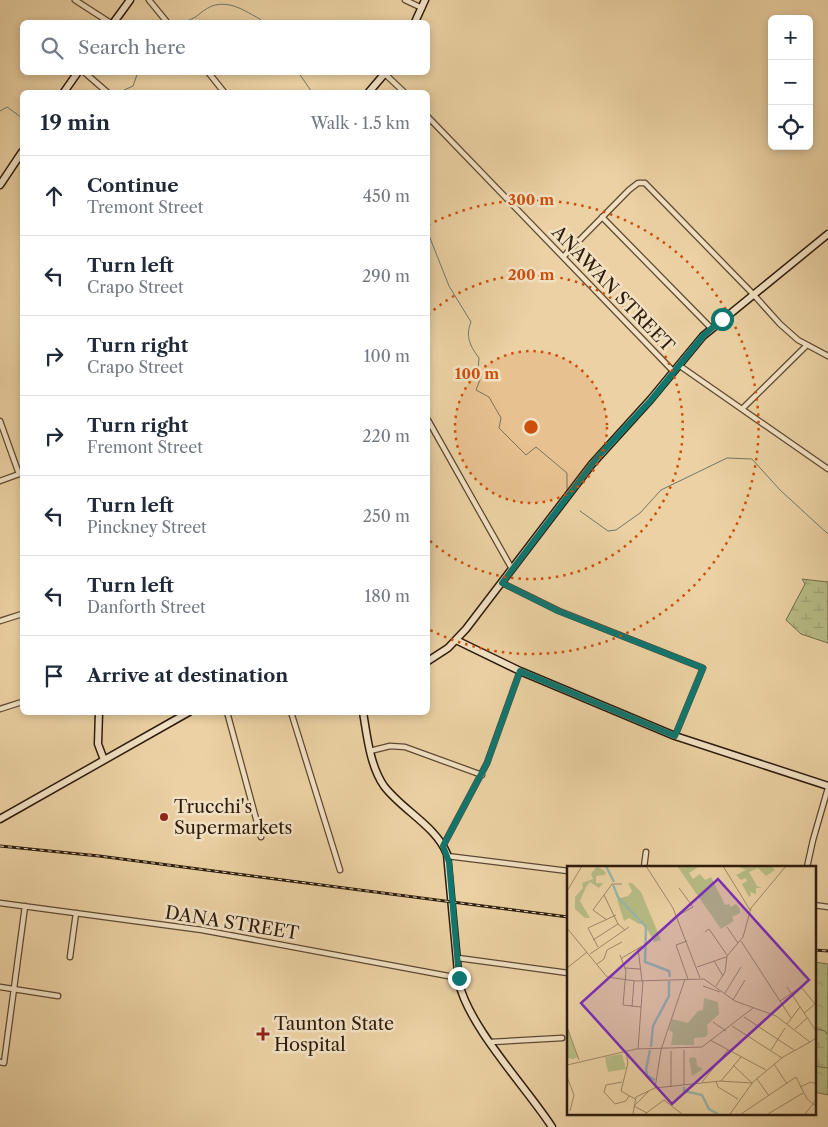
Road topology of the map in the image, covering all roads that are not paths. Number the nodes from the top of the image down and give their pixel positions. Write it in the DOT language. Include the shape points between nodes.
graph roads {
  1 [pos="75,0"];
  2 [pos="130,0"];
  3 [pos="149,0"];
  4 [pos="405,0"];
  5 [pos="425,0"];
  6 [pos="422,8"];
  7 [pos="106,20"];
  8 [pos="115,20"];
  9 [pos="165,20"];
  10 [pos="416,20"];
  11 [pos="76,75"];
  12 [pos="87,75"];
  13 [pos="210,75"];
  14 [pos="384,75"];
  15 [pos="388,75"];
  16 [pos="65,90"];
  17 [pos="104,90"];
  18 [pos="222,90"];
  19 [pos="371,90"];
  20 [pos="402,90"];
  21 [pos="430,119"];
  22 [pos="20,155"];
  23 [pos="0,185"];
  24 [pos="602,217"];
  25 [pos="828,234"];
  26 [pos="563,257"];
  27 [pos="753,294"];
  28 [pos="711,328"];
  29 [pos="806,345"];
  30 [pos="828,356"];
  31 [pos="680,366"];
  32 [pos="674,372"];
  33 [pos="742,409"];
  34 [pos="0,421"];
  35 [pos="430,424"];
  36 [pos="828,469"];
  37 [pos="20,471"];
  38 [pos="20,474"];
  39 [pos="0,481"];
  40 [pos="512,569"];
  41 [pos="502,583"];
  42 [pos="20,615"];
  43 [pos="0,621"];
  44 [pos="456,640"];
  45 [pos="430,657"];
  46 [pos="520,671"];
  47 [pos="20,703"];
  48 [pos="0,709"];
  49 [pos="98,715"];
  50 [pos="184,715"];
  51 [pos="228,715"];
  52 [pos="292,715"];
  53 [pos="363,715"];
  54 [pos="675,736"];
  55 [pos="370,750"];
  56 [pos="104,760"];
  57 [pos="482,775"];
  58 [pos="828,787"];
  59 [pos="0,819"];
  60 [pos="261,837"];
  61 [pos="443,846"];
  62 [pos="646,852"];
  63 [pos="448,856"];
  64 [pos="644,866"];
  65 [pos="808,866"];
  66 [pos="340,870"];
  67 [pos="567,871"];
  68 [pos="0,903"];
  69 [pos="25,906"];
  70 [pos="76,913"];
  71 [pos="70,957"];
  72 [pos="458,958"];
  73 [pos="567,973"];
  74 [pos="459,978"];
  75 [pos="0,987"];
  76 [pos="14,989"];
  77 [pos="58,996"];
  78 [pos="562,1038"];
  79 [pos="491,1042"];
  80 [pos="2,1062"];
  81 [pos="552,1127"];
  1 -- 7 [label="street"];
  2 -- 8 [label="street"];
  3 -- 9 [label="street"];
  4 -- 6 [label="street"];
  5 -- 6 [label="street"];
  6 -- 10 [label="street"];
  11 -- 16 [label="street"];
  12 -- 17 [label="street"];
  13 -- 18 [label="street"];
  14 -- 19 [label="street"];
  15 -- 20 [label="street"];
  21 -- 26 [label="street, ANAWAN STREET"];
  22 -- 23 [label="street"];
  24 -- 26 [label="street"];
  24 -- 27 [label="street" via="633,186 642,183"];
  24 -- 28 [label="street"];
  25 -- 27 [label="street"];
  26 -- 32 [label="street, ANAWAN STREET"];
  27 -- 28 [label="street"];
  27 -- 29 [label="street" via="780,324"];
  28 -- 31 [label="street"];
  29 -- 30 [label="street"];
  29 -- 33 [label="street"];
  31 -- 32 [label="street"];
  31 -- 33 [label="street"];
  32 -- 40 [label="street" via="596,459"];
  33 -- 36 [label="street"];
  34 -- 37 [label="street"];
  35 -- 40 [label="street"];
  38 -- 39 [label="street"];
  40 -- 41 [label="street"];
  41 -- 44 [label="street"];
  41 -- 54 [label="street" via="558,611 703,668"];
  42 -- 43 [label="street"];
  44 -- 45 [label="street"];
  44 -- 46 [label="street"];
  46 -- 54 [label="street"];
  46 -- 57 [label="street"];
  47 -- 48 [label="street"];
  49 -- 56 [label="street" via="98,744"];
  50 -- 56 [label="street"];
  51 -- 60 [label="street"];
  52 -- 66 [label="street"];
  53 -- 55 [label="street"];
  54 -- 58 [label="street"];
  55 -- 57 [label="street" via="405,747"];
  55 -- 61 [label="street" via="386,788"];
  56 -- 59 [label="street"];
  57 -- 61 [label="street"];
  58 -- 65 [label="street"];
  61 -- 63 [label="street"];
  62 -- 64 [label="street"];
  63 -- 67 [label="street"];
  63 -- 72 [label="street"];
  68 -- 69 [label="street, DANA STREET"];
  69 -- 70 [label="street, DANA STREET"];
  69 -- 76 [label="street"];
  70 -- 71 [label="street"];
  70 -- 74 [label="street, DANA STREET" via="202,930"];
  72 -- 73 [label="street"];
  72 -- 74 [label="street"];
  74 -- 79 [label="street" via="465,1002"];
  75 -- 76 [label="street"];
  76 -- 77 [label="street"];
  76 -- 80 [label="street"];
  78 -- 79 [label="street"];
  79 -- 81 [label="street"];
}
